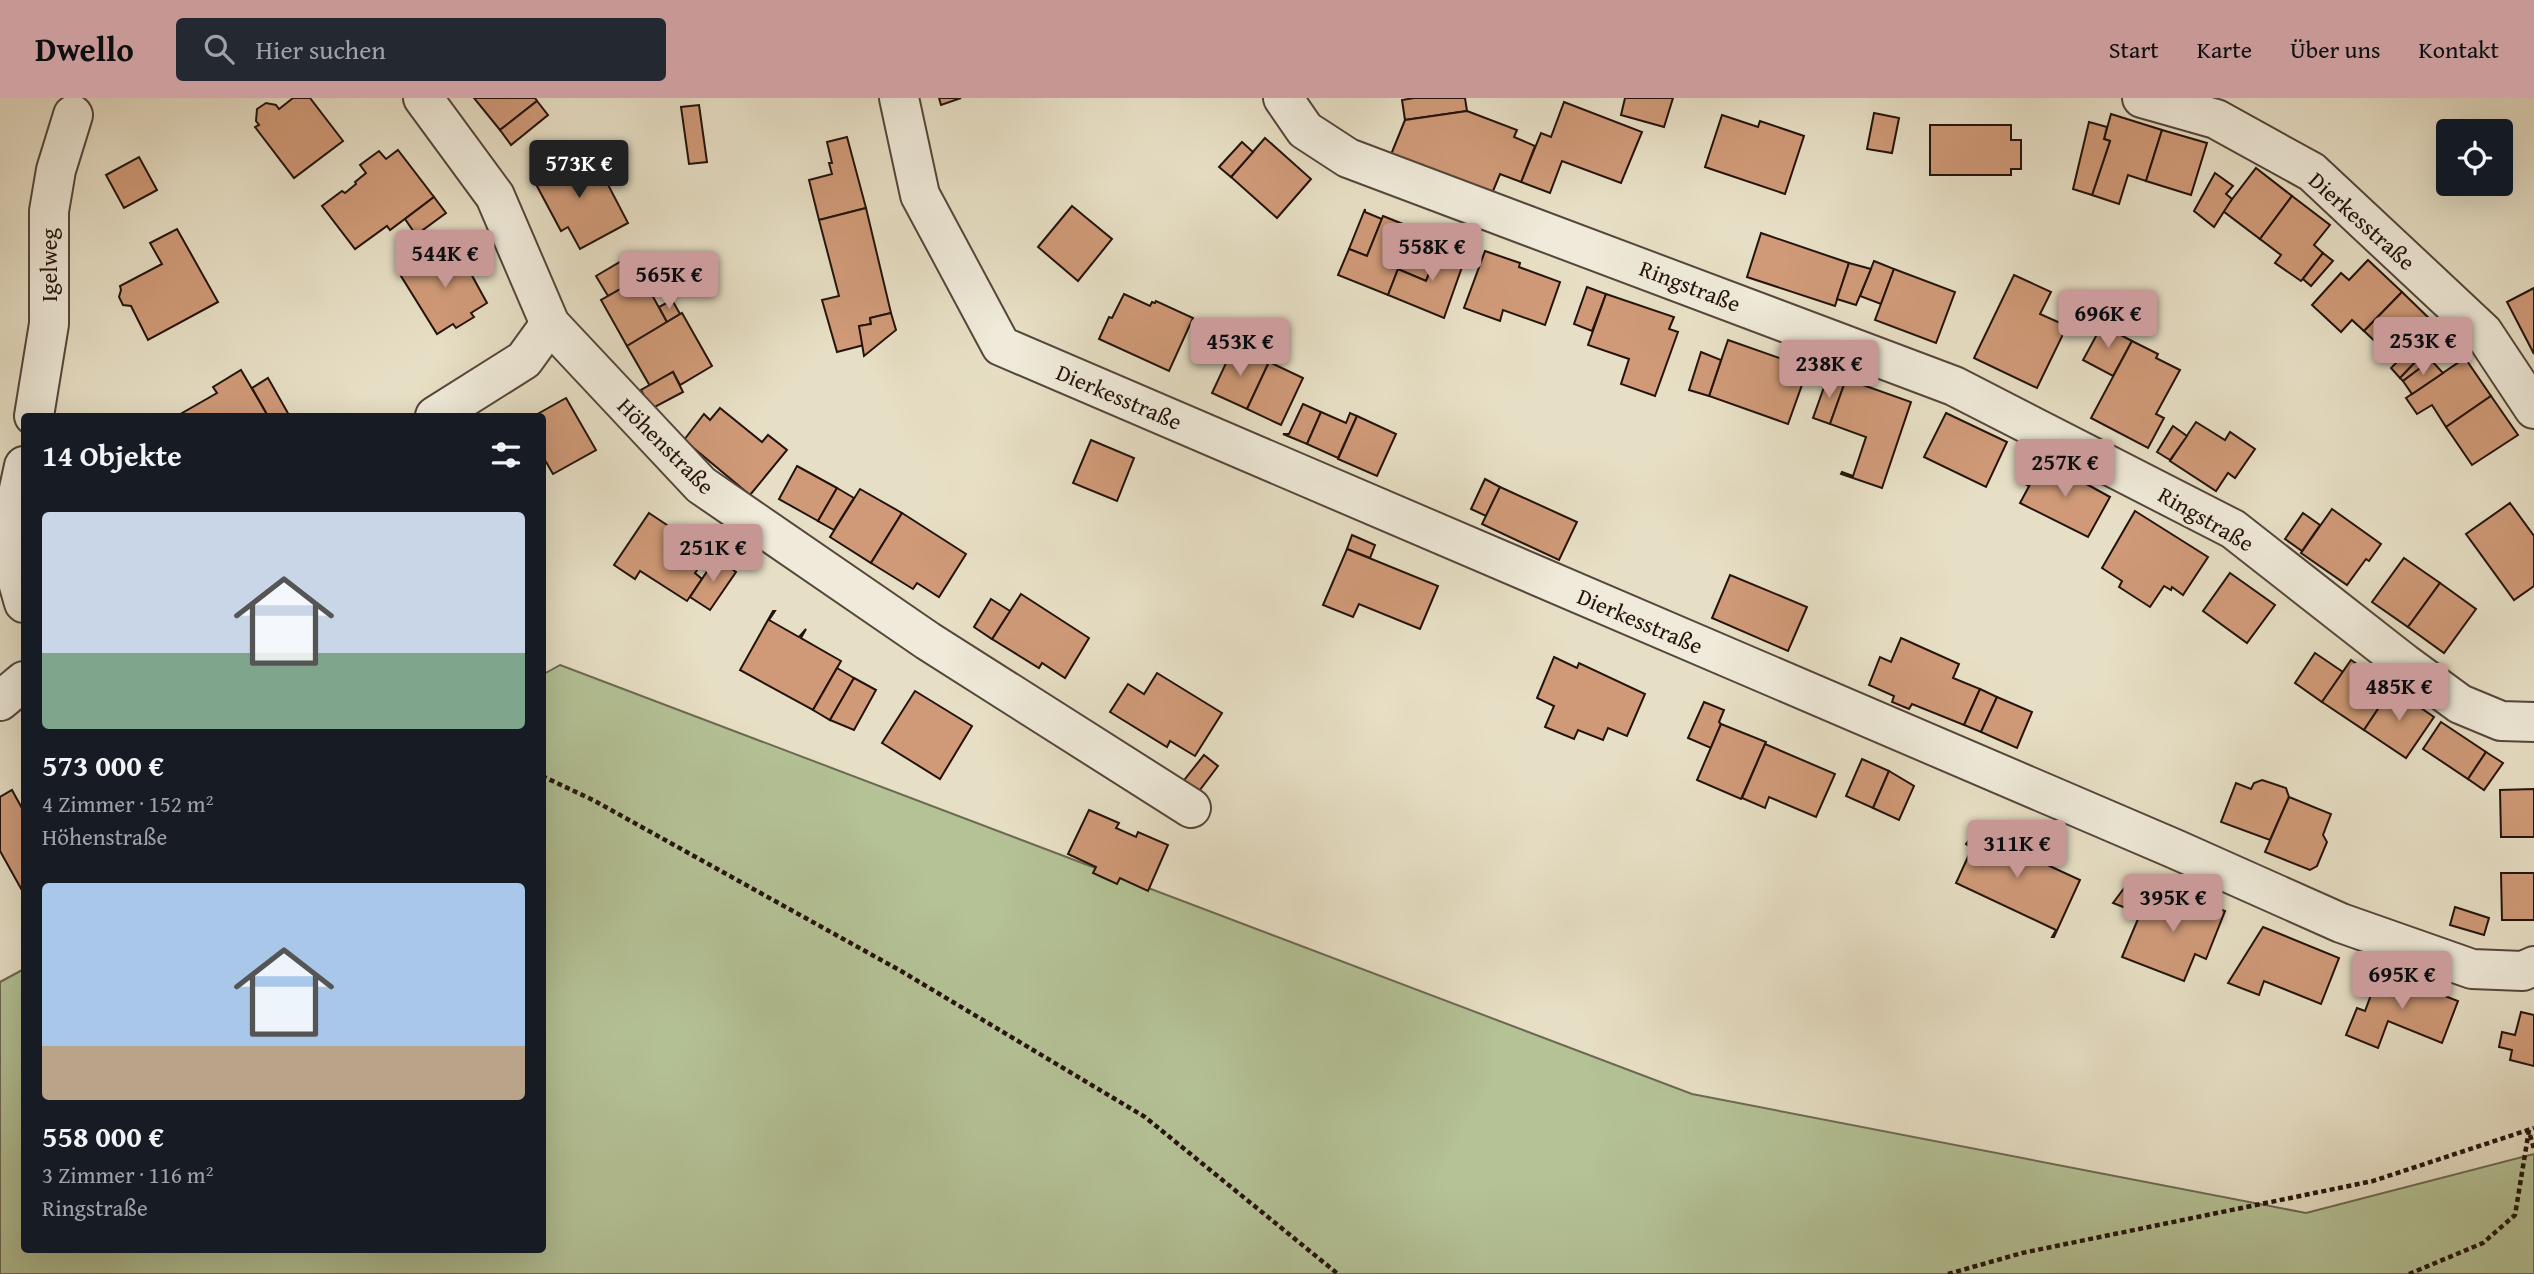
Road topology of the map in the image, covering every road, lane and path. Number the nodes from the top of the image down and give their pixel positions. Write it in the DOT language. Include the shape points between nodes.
graph roads {
  1 [pos="423,98"];
  2 [pos="899,98"];
  3 [pos="1283,98"];
  4 [pos="2142,98"];
  5 [pos="73,114"];
  6 [pos="550,324"];
  7 [pos="2534,409"];
  8 [pos="35,413"];
  9 [pos="440,413"];
  10 [pos="21,481"];
  11 [pos="21,592"];
  12 [pos="21,684"];
  13 [pos="0,701"];
  14 [pos="2534,722"];
  15 [pos="546,778"];
  16 [pos="1191,808"];
  17 [pos="2534,966"];
  18 [pos="2531,1129"];
  19 [pos="2534,1149"];
  20 [pos="1338,1274"];
  21 [pos="1948,1274"];
  22 [pos="2409,1274"];
  1 -- 6 [label="street, Höhenstraße" via="495,196"];
  2 -- 17 [label="street, Dierkesstraße" via="920,195 1002,346 2341,923 2472,969 2523,971"];
  3 -- 14 [label="street, Ringstraße" via="1305,130 1348,158 1954,386 2233,529 2460,704 2501,721"];
  4 -- 7 [label="street, Dierkesstraße" via="2216,118 2312,172 2483,332"];
  5 -- 8 [label="street, Igelweg" via="56,170 50,211 50,324"];
  6 -- 9 [label="street" via="524,360"];
  6 -- 16 [label="street, Höhenstraße" via="701,485 928,641"];
  10 -- 11 [label="street" via="8,544"];
  12 -- 13 [label="street"];
  15 -- 20 [label="path" via="901,971 1145,1117"];
  18 -- 19 [label="path"];
  18 -- 21 [label="path" via="2373,1181 2022,1253"];
  18 -- 22 [label="path" via="2515,1215 2483,1243"];
}
